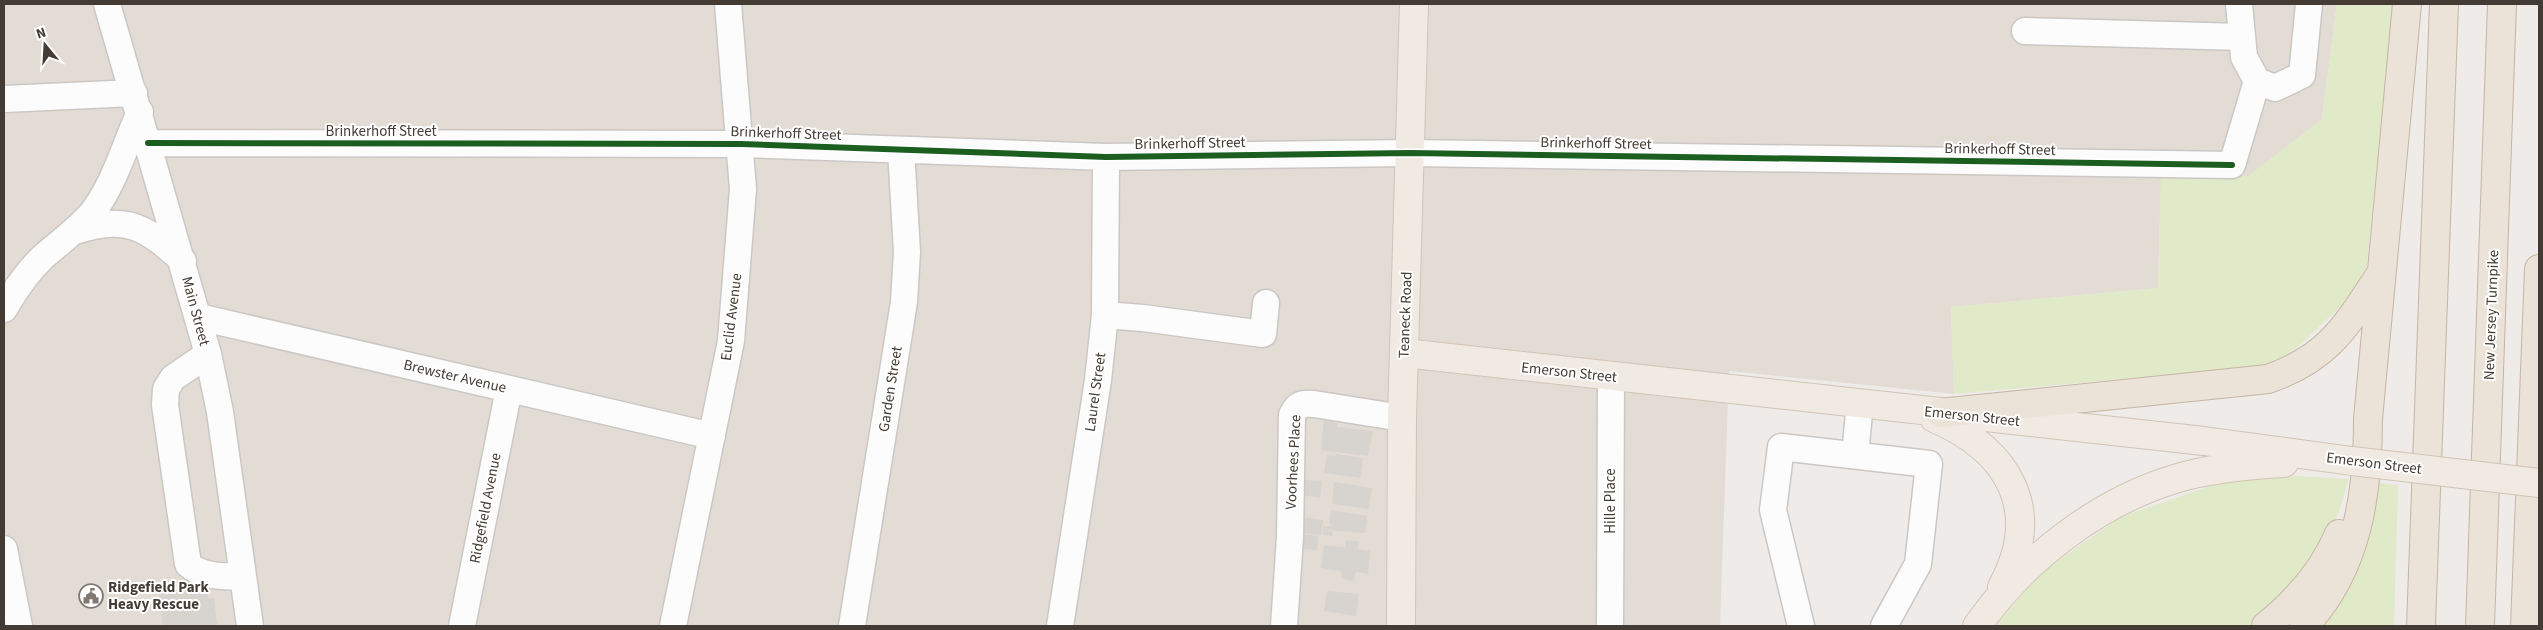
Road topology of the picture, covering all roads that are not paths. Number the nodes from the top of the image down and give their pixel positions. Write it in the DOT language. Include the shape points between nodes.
graph roads {
  1 [pos="108,4"];
  2 [pos="728,4"];
  3 [pos="1414,4"];
  4 [pos="2239,4"];
  5 [pos="2309,4"];
  6 [pos="2407,4"];
  7 [pos="2444,4"];
  8 [pos="2502,4"];
  9 [pos="2026,31"];
  10 [pos="2242,37"];
  11 [pos="2257,81"];
  12 [pos="4,99"];
  13 [pos="137,102"];
  14 [pos="148,143"];
  15 [pos="741,144"];
  16 [pos="901,150"];
  17 [pos="1410,153"];
  18 [pos="1106,156"];
  19 [pos="75,231"];
  20 [pos="183,261"];
  21 [pos="2539,269"];
  22 [pos="2382,272"];
  23 [pos="1266,303"];
  24 [pos="4,309"];
  25 [pos="1105,315"];
  26 [pos="199,317"];
  27 [pos="1404,353"];
  28 [pos="208,354"];
  29 [pos="1610,377"];
  30 [pos="508,389"];
  31 [pos="1860,403"];
  32 [pos="1906,409"];
  33 [pos="1940,413"];
  34 [pos="1402,418"];
  35 [pos="2368,419"];
  36 [pos="712,436"];
  37 [pos="1855,455"];
  38 [pos="2352,461"];
  39 [pos="2539,482"];
  40 [pos="4,549"];
  41 [pos="243,577"];
  42 [pos="1979,623"];
  43 [pos="19,626"];
  44 [pos="250,626"];
  45 [pos="462,626"];
  46 [pos="673,626"];
  47 [pos="852,626"];
  48 [pos="1060,626"];
  49 [pos="1284,626"];
  50 [pos="1401,626"];
  51 [pos="1610,626"];
  52 [pos="1801,626"];
  53 [pos="1884,626"];
  54 [pos="2266,626"];
  55 [pos="2304,626"];
  56 [pos="2421,626"];
  57 [pos="2480,626"];
  58 [pos="2526,626"];
  1 -- 13 [label="street, Main Street"];
  2 -- 15 [label="street, Euclid Avenue"];
  3 -- 17 [label="main road, Teaneck Road"];
  4 -- 10 [label="street"];
  5 -- 11 [label="street" via="2302,75 2275,88"];
  6 -- 22 [label="highway"];
  7 -- 56 [label="highway"];
  8 -- 57 [label="highway, New Jersey Turnpike"];
  9 -- 10 [label="street"];
  10 -- 11 [label="street" via="2244,57"];
  11 -- 17 [label="street, Brinkerhoff Street" via="2232,165"];
  12 -- 13 [label="street"];
  13 -- 14 [label="street, Main Street"];
  13 -- 19 [label="street" via="106,191"];
  14 -- 15 [label="street, Brinkerhoff Street"];
  14 -- 20 [label="street, Main Street"];
  15 -- 16 [label="street, Brinkerhoff Street"];
  15 -- 36 [label="street, Euclid Avenue" via="743,189 731,341"];
  16 -- 18 [label="street, Brinkerhoff Street"];
  16 -- 47 [label="street, Garden Street" via="907,252 904,302"];
  17 -- 18 [label="street, Brinkerhoff Street"];
  17 -- 27 [label="main road, Teaneck Road"];
  18 -- 25 [label="street, Laurel Street"];
  19 -- 20 [label="street" via="100,223 133,225 159,239"];
  19 -- 24 [label="street" via="19,284"];
  20 -- 26 [label="street, Main Street"];
  21 -- 58 [label="highway"];
  22 -- 33 [label="highway" via="2337,337 2310,360 2268,379"];
  22 -- 35 [label="highway"];
  23 -- 25 [label="street" via="1262,334"];
  25 -- 48 [label="street, Laurel Street"];
  26 -- 28 [label="street, Main Street"];
  26 -- 30 [label="street, Brewster Avenue"];
  27 -- 29 [label="main road, Emerson Street"];
  27 -- 34 [label="main road, Teaneck Road"];
  28 -- 41 [label="street, Main Street" via="220,412"];
  28 -- 41 [label="street" via="173,378 166,389 165,405 188,564 194,570 216,576"];
  29 -- 31 [label="main road, Emerson Street"];
  29 -- 51 [label="street, Hille Place"];
  30 -- 36 [label="street, Brewster Avenue"];
  30 -- 45 [label="street, Ridgefield Avenue"];
  31 -- 32 [label="main road, Emerson Street"];
  31 -- 37 [label="street"];
  32 -- 33 [label="main road, Emerson Street"];
  32 -- 42 [label="main road" via="1943,422 1977,441 2000,463 2014,492 2019,525 2016,554 2008,577"];
  33 -- 38 [label="main road, Emerson Street" via="2204,441"];
  34 -- 49 [label="street, Voorhees Place" via="1314,404 1304,403 1296,407 1292,415 1290,537"];
  34 -- 50 [label="main road, Teaneck Road"];
  35 -- 54 [label="highway" via="2349,506 2335,543 2315,577"];
  35 -- 55 [label="highway" via="2365,490 2355,535 2333,586"];
  36 -- 46 [label="street, Euclid Avenue"];
  37 -- 52 [label="street" via="1781,447 1773,510"];
  37 -- 53 [label="street" via="1929,464 1918,564"];
  38 -- 39 [label="main road, Emerson Street, bridge"];
  38 -- 42 [label="main road" via="2283,463 2213,471 2160,484 2125,499 2094,517 2039,558"];
  40 -- 43 [label="street"];
  41 -- 44 [label="street, Main Street"];
}
